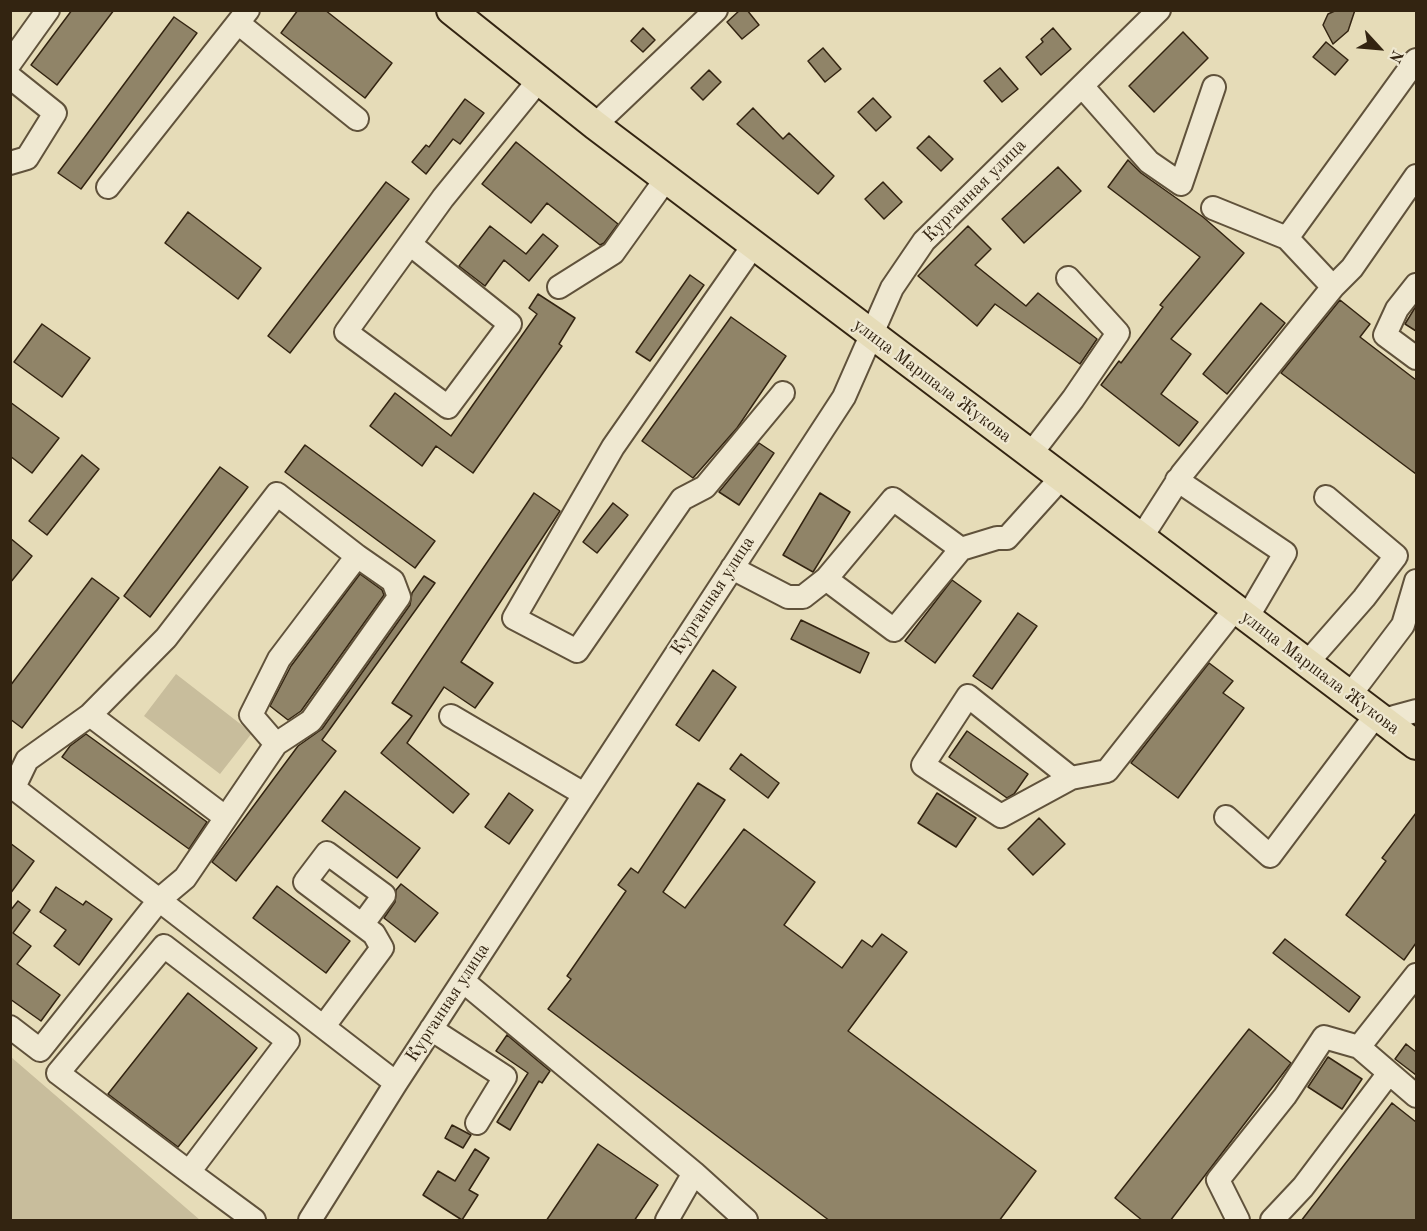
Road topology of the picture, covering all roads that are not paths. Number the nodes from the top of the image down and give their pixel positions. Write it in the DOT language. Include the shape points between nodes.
graph roads {
  1 [pos="48,10"];
  2 [pos="451,10"];
  3 [pos="716,10"];
  4 [pos="1159,10"];
  5 [pos="243,17"];
  6 [pos="1416,60"];
  7 [pos="10,63"];
  8 [pos="10,77"];
  9 [pos="539,80"];
  10 [pos="1082,86"];
  11 [pos="1214,87"];
  12 [pos="357,119"];
  13 [pos="595,125"];
  14 [pos="10,163"];
  15 [pos="1416,176"];
  16 [pos="666,179"];
  17 [pos="108,187"];
  18 [pos="1213,208"];
  19 [pos="1287,238"];
  20 [pos="410,244"];
  21 [pos="753,246"];
  22 [pos="1068,278"];
  23 [pos="1416,285"];
  24 [pos="559,286"];
  25 [pos="1333,287"];
  26 [pos="872,336"];
  27 [pos="1416,358"];
  28 [pos="783,393"];
  29 [pos="1030,454"];
  30 [pos="1061,478"];
  31 [pos="1177,480"];
  32 [pos="1326,497"];
  33 [pos="1141,538"];
  34 [pos="961,549"];
  35 [pos="357,556"];
  36 [pos="732,568"];
  37 [pos="826,579"];
  38 [pos="1416,581"];
  39 [pos="1241,613"];
  40 [pos="1308,663"];
  41 [pos="1350,695"];
  42 [pos="1416,711"];
  43 [pos="90,715"];
  44 [pos="451,716"];
  45 [pos="1379,717"];
  46 [pos="276,744"];
  47 [pos="1416,745"];
  48 [pos="1071,778"];
  49 [pos="12,786"];
  50 [pos="584,794"];
  51 [pos="225,817"];
  52 [pos="1226,818"];
  53 [pos="160,899"];
  54 [pos="362,925"];
  55 [pos="1416,975"];
  56 [pos="463,981"];
  57 [pos="324,1026"];
  58 [pos="10,1027"];
  59 [pos="432,1029"];
  60 [pos="1359,1047"];
  61 [pos="1389,1073"];
  62 [pos="396,1083"];
  63 [pos="1416,1096"];
  64 [pos="477,1123"];
  65 [pos="189,1172"];
  66 [pos="694,1173"];
  67 [pos="254,1221"];
  68 [pos="309,1221"];
  69 [pos="667,1221"];
  70 [pos="746,1221"];
  71 [pos="1238,1221"];
  72 [pos="1272,1221"];
  1 -- 7 [label="street"];
  2 -- 9 [label="main road, улица Маршала Жукова"];
  3 -- 13 [label="street"];
  4 -- 10 [label="street, Курганная улица"];
  5 -- 12 [label="street"];
  5 -- 17 [label="street"];
  6 -- 19 [label="street"];
  8 -- 14 [label="street" via="55,113 27,158"];
  9 -- 13 [label="main road, улица Маршала Жукова"];
  9 -- 20 [label="street"];
  10 -- 11 [label="street" via="1149,162 1181,184"];
  10 -- 26 [label="street, Курганная улица" via="924,241 892,288"];
  13 -- 16 [label="main road, улица Маршала Жукова"];
  15 -- 25 [label="street" via="1352,268"];
  16 -- 21 [label="main road, улица Маршала Жукова"];
  16 -- 24 [label="street" via="613,254"];
  18 -- 19 [label="street"];
  19 -- 25 [label="street"];
  20 -- 20 [label="street" via="510,324 448,407 346,332"];
  21 -- 26 [label="main road, улица Маршала Жукова"];
  21 -- 28 [label="street" via="613,447 514,618 577,651 682,499 705,487"];
  22 -- 29 [label="street" via="1118,333"];
  23 -- 27 [label="street" via="1397,309 1385,335"];
  25 -- 31 [label="street"];
  26 -- 29 [label="main road, улица Маршала Жукова"];
  26 -- 36 [label="street, Курганная улица" via="844,397"];
  29 -- 30 [label="main road, улица Маршала Жукова"];
  30 -- 33 [label="main road, улица Маршала Жукова"];
  30 -- 34 [label="street" via="1007,538"];
  31 -- 33 [label="street"];
  31 -- 39 [label="street" via="1285,553"];
  32 -- 40 [label="street" via="1396,556"];
  33 -- 39 [label="main road, улица Маршала Жукова"];
  34 -- 37 [label="street" via="893,499"];
  34 -- 37 [label="street" via="894,630"];
  35 -- 43 [label="street" via="277,494 166,638"];
  35 -- 46 [label="street" via="279,659 251,715"];
  35 -- 46 [label="street" via="393,581 399,597 311,722"];
  36 -- 37 [label="street" via="788,597 803,597"];
  36 -- 50 [label="street, Курганная улица"];
  38 -- 41 [label="street" via="1403,625"];
  39 -- 40 [label="main road, улица Маршала Жукова"];
  39 -- 48 [label="street" via="1107,771"];
  40 -- 41 [label="main road, улица Маршала Жукова"];
  41 -- 45 [label="main road, улица Маршала Жукова"];
  42 -- 45 [label="street"];
  43 -- 49 [label="street" via="27,760"];
  43 -- 51 [label="street"];
  44 -- 50 [label="street"];
  45 -- 47 [label="main road, улица Маршала Жукова"];
  45 -- 52 [label="street" via="1270,856"];
  46 -- 51 [label="street"];
  48 -- 48 [label="street" via="1001,816 923,765 968,696"];
  49 -- 53 [label="street"];
  50 -- 56 [label="street, Курганная улица"];
  51 -- 53 [label="street" via="184,878"];
  53 -- 57 [label="street"];
  53 -- 58 [label="street" via="40,1050"];
  54 -- 57 [label="street" via="374,934 382,948"];
  55 -- 60 [label="street"];
  56 -- 59 [label="street, Курганная улица"];
  56 -- 66 [label="street"];
  57 -- 62 [label="street"];
  59 -- 62 [label="street, Курганная улица"];
  59 -- 64 [label="street" via="505,1077"];
  60 -- 61 [label="street"];
  60 -- 71 [label="street" via="1323,1037 1285,1096 1218,1180"];
  61 -- 63 [label="street"];
  61 -- 72 [label="street" via="1303,1187"];
  62 -- 68 [label="street, Курганная улица"];
  65 -- 65 [label="street" via="58,1073 164,946 288,1041"];
  65 -- 67 [label="street"];
  66 -- 69 [label="street"];
  66 -- 70 [label="street"];
}
